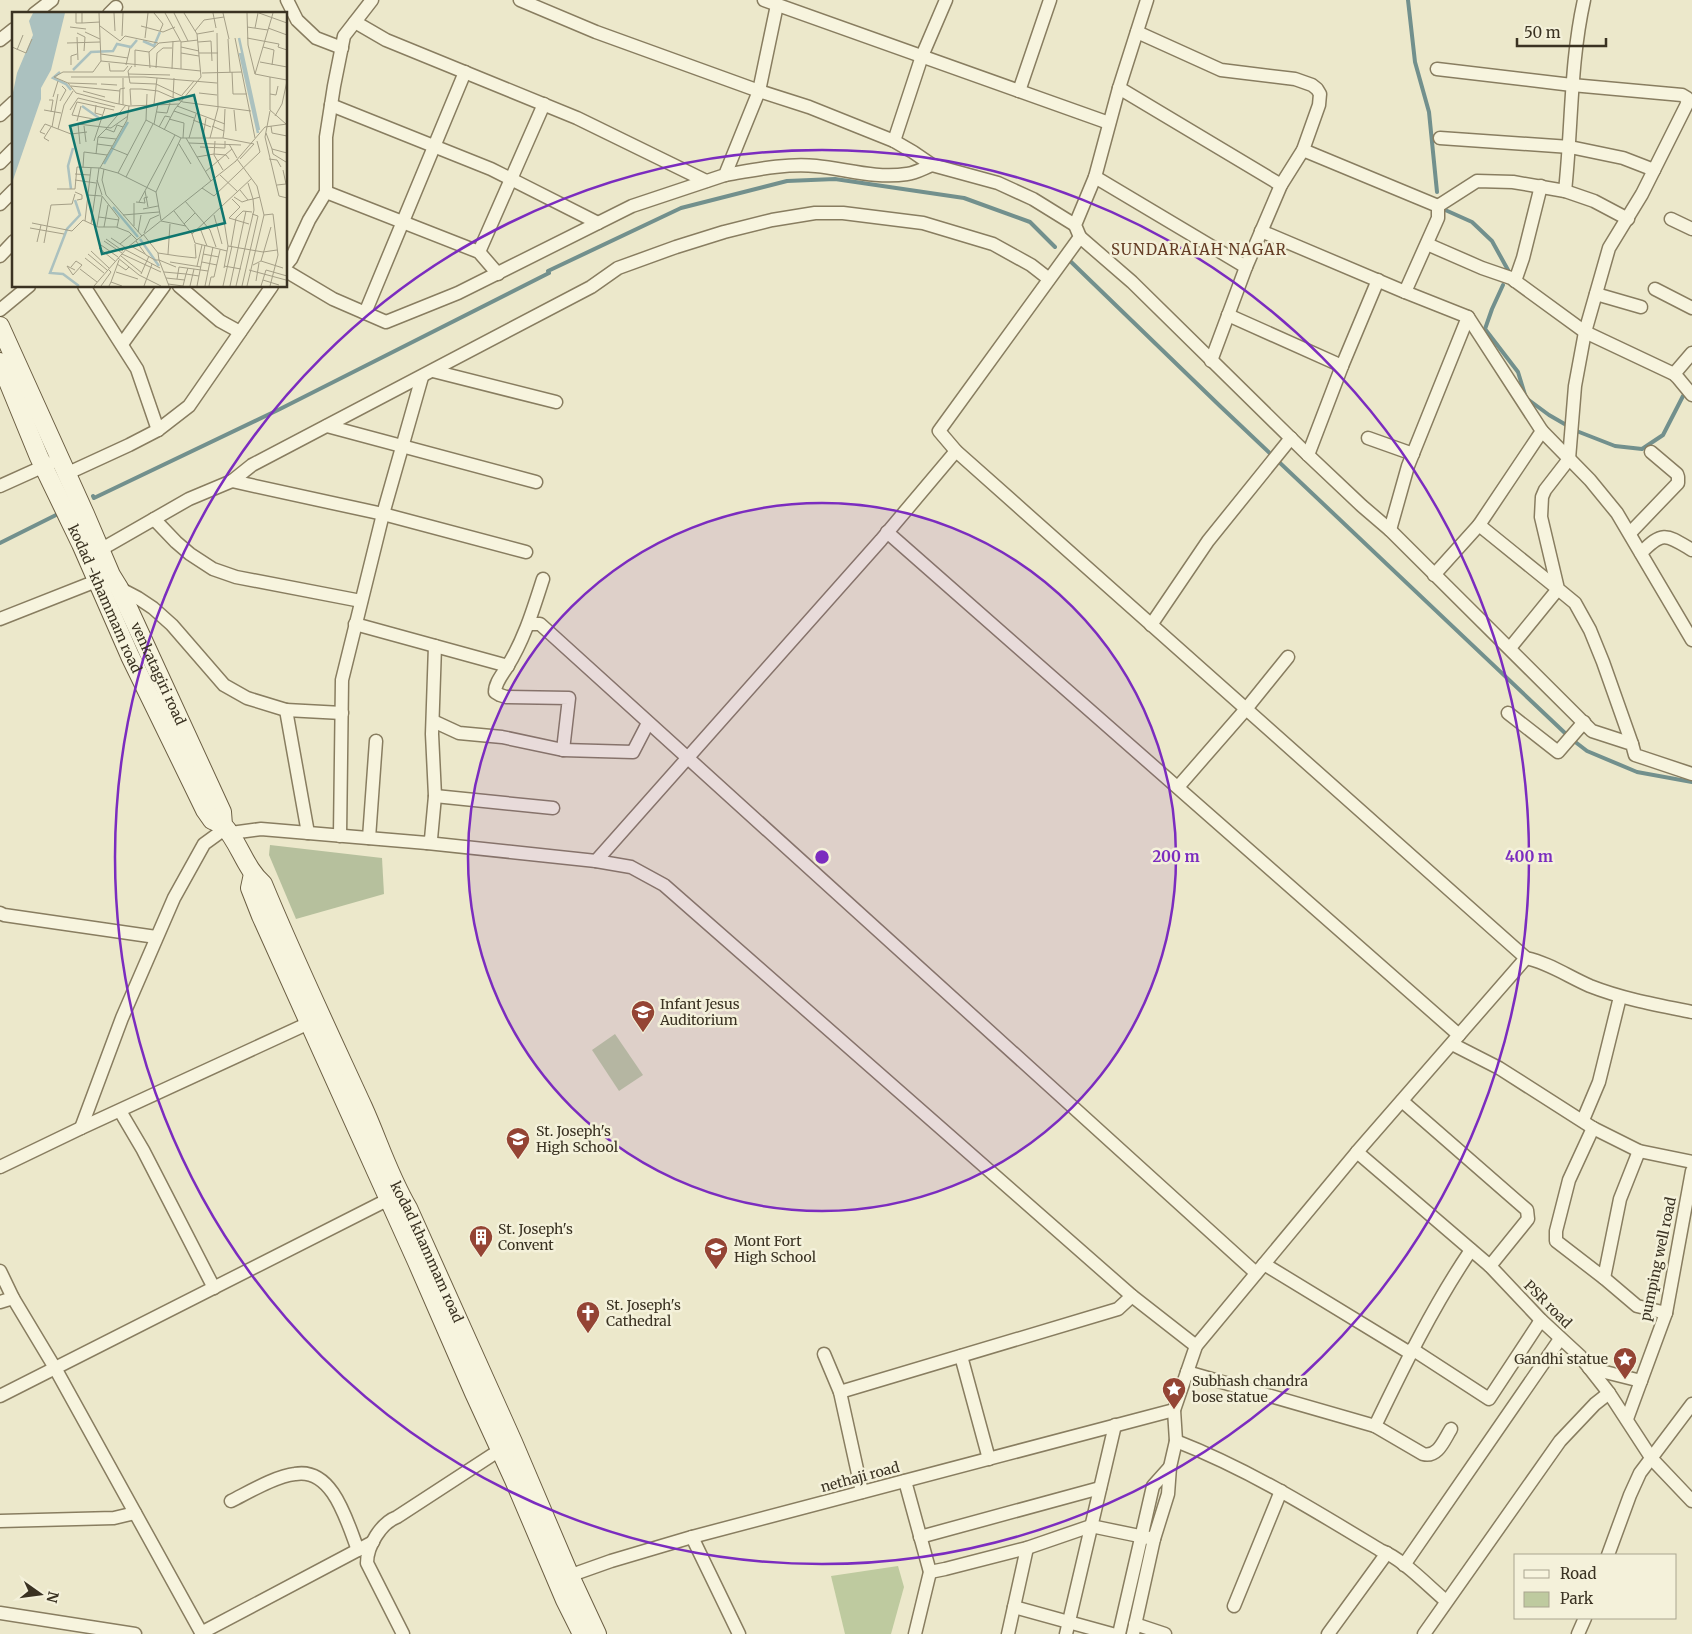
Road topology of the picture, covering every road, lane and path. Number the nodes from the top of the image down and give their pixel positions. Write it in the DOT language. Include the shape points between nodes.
graph roads {
  1 [pos="52,0"];
  2 [pos="287,0"];
  3 [pos="372,0"];
  4 [pos="946,0"];
  5 [pos="1050,0"];
  6 [pos="1147,0"];
  7 [pos="1584,0"];
  8 [pos="526,1"];
  9 [pos="770,2"];
  10 [pos="37,12"];
  11 [pos="355,22"];
  12 [pos="12,31"];
  13 [pos="1137,32"];
  14 [pos="0,40"];
  15 [pos="342,48"];
  16 [pos="922,56"];
  17 [pos="1437,69"];
  18 [pos="465,72"];
  19 [pos="1572,85"];
  20 [pos="1119,88"];
  21 [pos="759,91"];
  22 [pos="1019,91"];
  23 [pos="12,104"];
  24 [pos="544,104"];
  25 [pos="331,105"];
  26 [pos="0,114"];
  27 [pos="1109,123"];
  28 [pos="1440,138"];
  29 [pos="894,141"];
  30 [pos="434,146"];
  31 [pos="1570,147"];
  32 [pos="1303,150"];
  33 [pos="12,151"];
  34 [pos="0,163"];
  35 [pos="932,165"];
  36 [pos="1654,170"];
  37 [pos="725,175"];
  38 [pos="1095,177"];
  39 [pos="511,180"];
  40 [pos="706,181"];
  41 [pos="1281,185"];
  42 [pos="1541,186"];
  43 [pos="1565,191"];
  44 [pos="12,192"];
  45 [pos="326,192"];
  46 [pos="0,204"];
  47 [pos="1438,206"];
  48 [pos="1628,219"];
  49 [pos="1671,219"];
  50 [pos="403,222"];
  51 [pos="598,223"];
  52 [pos="1692,229"];
  53 [pos="1262,231"];
  54 [pos="1076,236"];
  55 [pos="12,243"];
  56 [pos="1427,244"];
  57 [pos="479,252"];
  58 [pos="0,256"];
  59 [pos="288,260"];
  60 [pos="1246,267"];
  61 [pos="288,273"];
  62 [pos="498,274"];
  63 [pos="1049,279"];
  64 [pos="1378,280"];
  65 [pos="1515,281"];
  66 [pos="27,288"];
  67 [pos="85,288"];
  68 [pos="163,288"];
  69 [pos="181,288"];
  70 [pos="271,288"];
  71 [pos="1655,289"];
  72 [pos="1405,292"];
  73 [pos="1596,294"];
  74 [pos="1641,307"];
  75 [pos="1692,308"];
  76 [pos="0,310"];
  77 [pos="365,313"];
  78 [pos="1228,315"];
  79 [pos="1468,317"];
  80 [pos="0,326"];
  81 [pos="240,332"];
  82 [pos="1585,332"];
  83 [pos="122,344"];
  84 [pos="1692,353"];
  85 [pos="1211,361"];
  86 [pos="0,362"];
  87 [pos="1342,366"];
  88 [pos="428,374"];
  89 [pos="1674,374"];
  90 [pos="4,382"];
  91 [pos="1692,395"];
  92 [pos="556,402"];
  93 [pos="327,426"];
  94 [pos="158,430"];
  95 [pos="1542,431"];
  96 [pos="1291,438"];
  97 [pos="1368,438"];
  98 [pos="402,446"];
  99 [pos="956,451"];
  100 [pos="1651,452"];
  101 [pos="1413,454"];
  102 [pos="1308,455"];
  103 [pos="1569,459"];
  104 [pos="57,467"];
  105 [pos="232,481"];
  106 [pos="536,482"];
  107 [pos="0,486"];
  108 [pos="86,514"];
  109 [pos="382,514"];
  110 [pos="154,519"];
  111 [pos="1479,525"];
  112 [pos="1390,530"];
  113 [pos="887,532"];
  114 [pos="1630,533"];
  115 [pos="100,550"];
  116 [pos="1692,550"];
  117 [pos="526,552"];
  118 [pos="1641,552"];
  119 [pos="1434,575"];
  120 [pos="543,579"];
  121 [pos="109,581"];
  122 [pos="1558,589"];
  123 [pos="361,601"];
  124 [pos="0,618"];
  125 [pos="356,624"];
  126 [pos="529,624"];
  127 [pos="1151,625"];
  128 [pos="1692,640"];
  129 [pos="435,646"];
  130 [pos="1510,648"];
  131 [pos="1288,657"];
  132 [pos="508,666"];
  133 [pos="1246,709"];
  134 [pos="286,710"];
  135 [pos="342,713"];
  136 [pos="1508,713"];
  137 [pos="432,721"];
  138 [pos="1584,722"];
  139 [pos="648,723"];
  140 [pos="376,741"];
  141 [pos="1632,744"];
  142 [pos="563,750"];
  143 [pos="687,758"];
  144 [pos="1692,774"];
  145 [pos="1178,787"];
  146 [pos="435,796"];
  147 [pos="554,808"];
  148 [pos="227,829"];
  149 [pos="308,833"];
  150 [pos="340,836"];
  151 [pos="369,838"];
  152 [pos="427,843"];
  153 [pos="596,861"];
  154 [pos="253,874"];
  155 [pos="0,913"];
  156 [pos="156,937"];
  157 [pos="1526,958"];
  158 [pos="1620,997"];
  159 [pos="1692,1012"];
  160 [pos="309,1023"];
  161 [pos="1456,1040"];
  162 [pos="1402,1101"];
  163 [pos="120,1111"];
  164 [pos="1588,1124"];
  165 [pos="81,1128"];
  166 [pos="1639,1151"];
  167 [pos="1357,1152"];
  168 [pos="1692,1162"];
  169 [pos="0,1167"];
  170 [pos="1692,1171"];
  171 [pos="394,1197"];
  172 [pos="1689,1205"];
  173 [pos="1471,1250"];
  174 [pos="1490,1266"];
  175 [pos="1260,1269"];
  176 [pos="0,1271"];
  177 [pos="1604,1278"];
  178 [pos="214,1288"];
  179 [pos="1132,1296"];
  180 [pos="13,1298"];
  181 [pos="0,1302"];
  182 [pos="1666,1313"];
  183 [pos="1541,1320"];
  184 [pos="1560,1339"];
  185 [pos="1196,1346"];
  186 [pos="1411,1351"];
  187 [pos="824,1354"];
  188 [pos="961,1356"];
  189 [pos="55,1368"];
  190 [pos="1589,1368"];
  191 [pos="1187,1372"];
  192 [pos="1641,1381"];
  193 [pos="840,1392"];
  194 [pos="1610,1393"];
  195 [pos="0,1396"];
  196 [pos="1692,1404"];
  197 [pos="1174,1410"];
  198 [pos="1627,1419"];
  199 [pos="1115,1425"];
  200 [pos="1375,1426"];
  201 [pos="1451,1429"];
  202 [pos="1176,1440"];
  203 [pos="507,1446"];
  204 [pos="989,1459"];
  205 [pos="1652,1459"];
  206 [pos="1170,1467"];
  207 [pos="905,1481"];
  208 [pos="1100,1488"];
  209 [pos="862,1492"];
  210 [pos="1281,1492"];
  211 [pos="231,1501"];
  212 [pos="1692,1501"];
  213 [pos="135,1513"];
  214 [pos="0,1521"];
  215 [pos="1092,1526"];
  216 [pos="1141,1536"];
  217 [pos="692,1537"];
  218 [pos="920,1537"];
  219 [pos="1154,1539"];
  220 [pos="373,1542"];
  221 [pos="1026,1548"];
  222 [pos="358,1550"];
  223 [pos="1387,1553"];
  224 [pos="1608,1554"];
  225 [pos="1404,1565"];
  226 [pos="930,1572"];
  227 [pos="563,1578"];
  228 [pos="1446,1601"];
  229 [pos="1234,1606"];
  230 [pos="1014,1607"];
  231 [pos="0,1613"];
  232 [pos="1585,1619"];
  233 [pos="1067,1628"];
  234 [pos="1134,1629"];
  235 [pos="135,1634"];
  236 [pos="201,1634"];
  237 [pos="403,1634"];
  238 [pos="582,1634"];
  239 [pos="597,1634"];
  240 [pos="739,1634"];
  241 [pos="915,1634"];
  242 [pos="1008,1634"];
  243 [pos="1112,1634"];
  244 [pos="1120,1634"];
  245 [pos="1165,1634"];
  246 [pos="1328,1634"];
  247 [pos="1424,1634"];
  248 [pos="1578,1634"];
  1 -- 10 [label="street"];
  2 -- 15 [label="street" via="298,20 316,38"];
  3 -- 11 [label="street"];
  4 -- 16 [label="street"];
  5 -- 22 [label="street"];
  6 -- 13 [label="street"];
  7 -- 19 [label="street"];
  8 -- 21 [label="street" via="596,32"];
  9 -- 16 [label="street"];
  9 -- 21 [label="street"];
  11 -- 15 [label="street" via="344,36"];
  11 -- 18 [label="street" via="386,40"];
  12 -- 14 [label="street"];
  13 -- 20 [label="street"];
  13 -- 32 [label="street" via="1220,70 1295,79 1312,85 1320,94 1319,105"];
  15 -- 25 [label="street"];
  16 -- 22 [label="street"];
  16 -- 29 [label="street"];
  17 -- 19 [label="street"];
  18 -- 24 [label="street"];
  18 -- 30 [label="street"];
  19 -- 31 [label="street"];
  19 -- 36 [label="street" via="1687,98"];
  20 -- 27 [label="street"];
  20 -- 41 [label="street"];
  21 -- 29 [label="street"];
  21 -- 37 [label="street"];
  22 -- 27 [label="street"];
  23 -- 26 [label="street"];
  24 -- 39 [label="street"];
  24 -- 40 [label="street"];
  25 -- 30 [label="street"];
  25 -- 45 [label="street" via="326,137"];
  27 -- 38 [label="street"];
  28 -- 31 [label="street"];
  29 -- 35 [label="street"];
  30 -- 39 [label="street"];
  30 -- 50 [label="street"];
  31 -- 36 [label="street" via="1623,158"];
  31 -- 43 [label="street"];
  32 -- 41 [label="street"];
  32 -- 47 [label="street"];
  33 -- 34 [label="street"];
  35 -- 37 [label="street" via="909,174 896,175 814,166"];
  35 -- 54 [label="street" via="998,183 1033,199"];
  36 -- 48 [label="street"];
  37 -- 40 [label="street"];
  38 -- 54 [label="street"];
  38 -- 60 [label="street"];
  39 -- 51 [label="street"];
  39 -- 57 [label="street"];
  40 -- 51 [label="street" via="632,206"];
  41 -- 53 [label="street"];
  42 -- 43 [label="street"];
  42 -- 47 [label="street" via="1477,181"];
  42 -- 65 [label="street"];
  43 -- 48 [label="street" via="1594,201"];
  44 -- 46 [label="street"];
  45 -- 50 [label="street"];
  45 -- 59 [label="street"];
  47 -- 56 [label="street" via="1438,218"];
  48 -- 73 [label="street" via="1609,248"];
  49 -- 52 [label="street"];
  50 -- 57 [label="street"];
  50 -- 77 [label="street"];
  51 -- 62 [label="street"];
  53 -- 60 [label="street"];
  53 -- 64 [label="street"];
  54 -- 63 [label="street"];
  54 -- 85 [label="street" via="1132,282"];
  55 -- 58 [label="street"];
  56 -- 65 [label="street"];
  56 -- 72 [label="street"];
  57 -- 62 [label="street"];
  60 -- 78 [label="street"];
  61 -- 77 [label="street"];
  62 -- 77 [label="street" via="458,294 386,322"];
  63 -- 88 [label="street" via="993,244 922,223 843,213 814,213 724,232 618,268 591,287"];
  63 -- 99 [label="street" via="939,432"];
  64 -- 72 [label="street"];
  64 -- 87 [label="street"];
  65 -- 82 [label="street"];
  66 -- 76 [label="street"];
  67 -- 83 [label="street"];
  68 -- 83 [label="street"];
  69 -- 81 [label="street" via="220,321"];
  70 -- 81 [label="street"];
  71 -- 75 [label="street"];
  72 -- 79 [label="street"];
  73 -- 74 [label="street"];
  73 -- 82 [label="street"];
  78 -- 85 [label="street"];
  78 -- 87 [label="street"];
  79 -- 95 [label="street"];
  79 -- 101 [label="street"];
  80 -- 104 [label="main road, kodad -khammam road"];
  81 -- 94 [label="street" via="188,406"];
  82 -- 89 [label="street"];
  82 -- 103 [label="street" via="1575,386"];
  83 -- 94 [label="street" via="137,369"];
  84 -- 89 [label="street"];
  85 -- 96 [label="street"];
  86 -- 90 [label="main road, kodad -khammam road"];
  87 -- 102 [label="street"];
  88 -- 92 [label="street"];
  88 -- 93 [label="street"];
  88 -- 98 [label="street"];
  89 -- 91 [label="street"];
  90 -- 104 [label="main road, kodad -khammam road"];
  93 -- 98 [label="street"];
  93 -- 105 [label="street" via="252,465"];
  94 -- 104 [label="street" via="129,445"];
  95 -- 103 [label="street"];
  95 -- 111 [label="street"];
  96 -- 102 [label="street"];
  96 -- 127 [label="street" via="1208,541"];
  97 -- 101 [label="street"];
  98 -- 106 [label="street"];
  98 -- 109 [label="street"];
  99 -- 113 [label="street"];
  99 -- 127 [label="street"];
  100 -- 114 [label="street" via="1677,474 1678,483"];
  101 -- 112 [label="street"];
  102 -- 112 [label="street"];
  103 -- 114 [label="street" via="1590,480"];
  103 -- 122 [label="street" via="1545,490 1541,506"];
  104 -- 107 [label="street"];
  104 -- 108 [label="main road, kodad -khammam road"];
  104 -- 121 [label="main road, kodad -khammam road"];
  105 -- 109 [label="street"];
  105 -- 110 [label="street" via="189,499"];
  108 -- 115 [label="main road, venkatagiri road"];
  109 -- 117 [label="street"];
  109 -- 123 [label="street"];
  110 -- 115 [label="street"];
  110 -- 123 [label="street" via="190,554 213,569 236,577"];
  111 -- 119 [label="street"];
  111 -- 122 [label="street"];
  112 -- 119 [label="street"];
  113 -- 143 [label="street"];
  113 -- 145 [label="street"];
  114 -- 118 [label="street"];
  115 -- 121 [label="main road, venkatagiri road"];
  116 -- 118 [label="street" via="1671,538 1660,537"];
  118 -- 128 [label="street"];
  119 -- 130 [label="street"];
  120 -- 126 [label="street"];
  121 -- 124 [label="street"];
  121 -- 134 [label="street" via="160,614 224,685 247,698"];
  121 -- 148 [label="main road, venkatagiri road" via="222,812"];
  122 -- 130 [label="street"];
  122 -- 141 [label="street" via="1575,603 1590,630"];
  123 -- 125 [label="street"];
  125 -- 129 [label="street"];
  125 -- 135 [label="street" via="342,680"];
  126 -- 132 [label="street"];
  126 -- 139 [label="street" via="540,624"];
  127 -- 133 [label="street"];
  129 -- 132 [label="street"];
  129 -- 137 [label="street"];
  130 -- 138 [label="street"];
  131 -- 133 [label="street"];
  132 -- 142 [label="street" via="495,688 497,694 569,698"];
  133 -- 145 [label="street"];
  133 -- 157 [label="street"];
  134 -- 135 [label="street"];
  134 -- 149 [label="street"];
  135 -- 150 [label="street"];
  136 -- 138 [label="street" via="1558,752"];
  137 -- 142 [label="street" via="459,733 502,737"];
  137 -- 146 [label="street"];
  138 -- 141 [label="street" via="1592,731"];
  139 -- 142 [label="street" via="633,752"];
  139 -- 143 [label="street"];
  140 -- 151 [label="street"];
  141 -- 144 [label="street" via="1635,755"];
  143 -- 153 [label="street"];
  143 -- 175 [label="street"];
  145 -- 161 [label="street"];
  146 -- 147 [label="street"];
  146 -- 152 [label="street" via="432,839"];
  148 -- 149 [label="street"];
  148 -- 154 [label="main road, kodad khammam road"];
  148 -- 156 [label="street" via="204,844"];
  149 -- 150 [label="street"];
  150 -- 151 [label="street"];
  151 -- 152 [label="street"];
  152 -- 153 [label="street"];
  153 -- 179 [label="street" via="631,867 664,885"];
  154 -- 160 [label="main road, kodad khammam road" via="250,888"];
  154 -- 171 [label="main road, kodad khammam road" via="263,884 364,1110"];
  155 -- 156 [label="street"];
  156 -- 165 [label="street"];
  157 -- 158 [label="street"];
  157 -- 161 [label="street"];
  158 -- 159 [label="street"];
  158 -- 164 [label="street"];
  160 -- 163 [label="street"];
  160 -- 171 [label="main road, kodad khammam road"];
  161 -- 162 [label="street"];
  161 -- 164 [label="street"];
  162 -- 167 [label="street"];
  162 -- 174 [label="street" via="1528,1210 1528,1219"];
  163 -- 165 [label="street"];
  163 -- 178 [label="street"];
  164 -- 166 [label="street"];
  164 -- 177 [label="street" via="1569,1180 1556,1242"];
  165 -- 169 [label="street"];
  166 -- 168 [label="street"];
  166 -- 177 [label="street" via="1620,1199"];
  167 -- 173 [label="street, PSR road"];
  167 -- 175 [label="street"];
  170 -- 172 [label="street, pumping well road"];
  171 -- 178 [label="street"];
  171 -- 203 [label="main road, kodad khammam road" via="408,1208"];
  172 -- 182 [label="street, pumping well road"];
  173 -- 174 [label="street, PSR road"];
  173 -- 186 [label="street"];
  174 -- 183 [label="street, PSR road"];
  175 -- 185 [label="street"];
  175 -- 186 [label="street"];
  176 -- 180 [label="street"];
  177 -- 182 [label="street" via="1637,1306"];
  178 -- 189 [label="street"];
  179 -- 185 [label="street"];
  179 -- 188 [label="street" via="1118,1309"];
  180 -- 181 [label="street"];
  180 -- 189 [label="street"];
  182 -- 192 [label="street, pumping well road"];
  183 -- 184 [label="street, PSR road"];
  183 -- 186 [label="street" via="1489,1399"];
  184 -- 190 [label="street, PSR road"];
  184 -- 225 [label="street"];
  185 -- 191 [label="street"];
  186 -- 200 [label="street"];
  187 -- 193 [label="street"];
  188 -- 193 [label="street"];
  188 -- 204 [label="street"];
  189 -- 195 [label="street"];
  189 -- 213 [label="street"];
  190 -- 192 [label="street"];
  190 -- 194 [label="street, PSR road"];
  191 -- 197 [label="street"];
  191 -- 200 [label="street"];
  192 -- 198 [label="street, pumping well road"];
  193 -- 209 [label="street"];
  194 -- 198 [label="street, PSR road"];
  194 -- 228 [label="street" via="1560,1441"];
  196 -- 205 [label="street"];
  197 -- 199 [label="street, nethaji road"];
  197 -- 202 [label="street"];
  198 -- 205 [label="street, PSR road"];
  199 -- 204 [label="street, nethaji road"];
  199 -- 208 [label="street"];
  200 -- 201 [label="street" via="1429,1456 1435,1454"];
  202 -- 206 [label="street"];
  202 -- 210 [label="street"];
  203 -- 220 [label="street" via="392,1519"];
  203 -- 227 [label="main road, kodad khammam road"];
  204 -- 207 [label="street, nethaji road"];
  205 -- 212 [label="street, PSR road"];
  205 -- 224 [label="street" via="1640,1473"];
  206 -- 216 [label="street" via="1153,1486"];
  206 -- 219 [label="street" via="1168,1494"];
  207 -- 209 [label="street, nethaji road"];
  207 -- 218 [label="street"];
  208 -- 215 [label="street"];
  208 -- 218 [label="street"];
  209 -- 217 [label="street, nethaji road"];
  210 -- 223 [label="street"];
  210 -- 229 [label="street"];
  211 -- 222 [label="street" via="295,1473 316,1476 336,1499"];
  213 -- 214 [label="street" via="114,1518"];
  213 -- 236 [label="street"];
  215 -- 216 [label="street"];
  215 -- 221 [label="street"];
  215 -- 233 [label="street"];
  216 -- 219 [label="street"];
  216 -- 244 [label="street"];
  217 -- 227 [label="street, nethaji road"];
  217 -- 240 [label="street"];
  218 -- 226 [label="street"];
  219 -- 234 [label="street"];
  220 -- 222 [label="street"];
  220 -- 237 [label="street" via="367,1563"];
  221 -- 226 [label="street"];
  221 -- 230 [label="street"];
  222 -- 236 [label="street"];
  223 -- 225 [label="street"];
  223 -- 246 [label="street"];
  225 -- 228 [label="street"];
  226 -- 241 [label="street"];
  227 -- 238 [label="main road, kodad khammam road"];
  227 -- 239 [label="main road, kodad khammam road"];
  228 -- 247 [label="street"];
  230 -- 233 [label="street"];
  230 -- 242 [label="street"];
  231 -- 235 [label="street"];
  232 -- 248 [label="street"];
  233 -- 243 [label="street"];
  234 -- 245 [label="street"];
}
